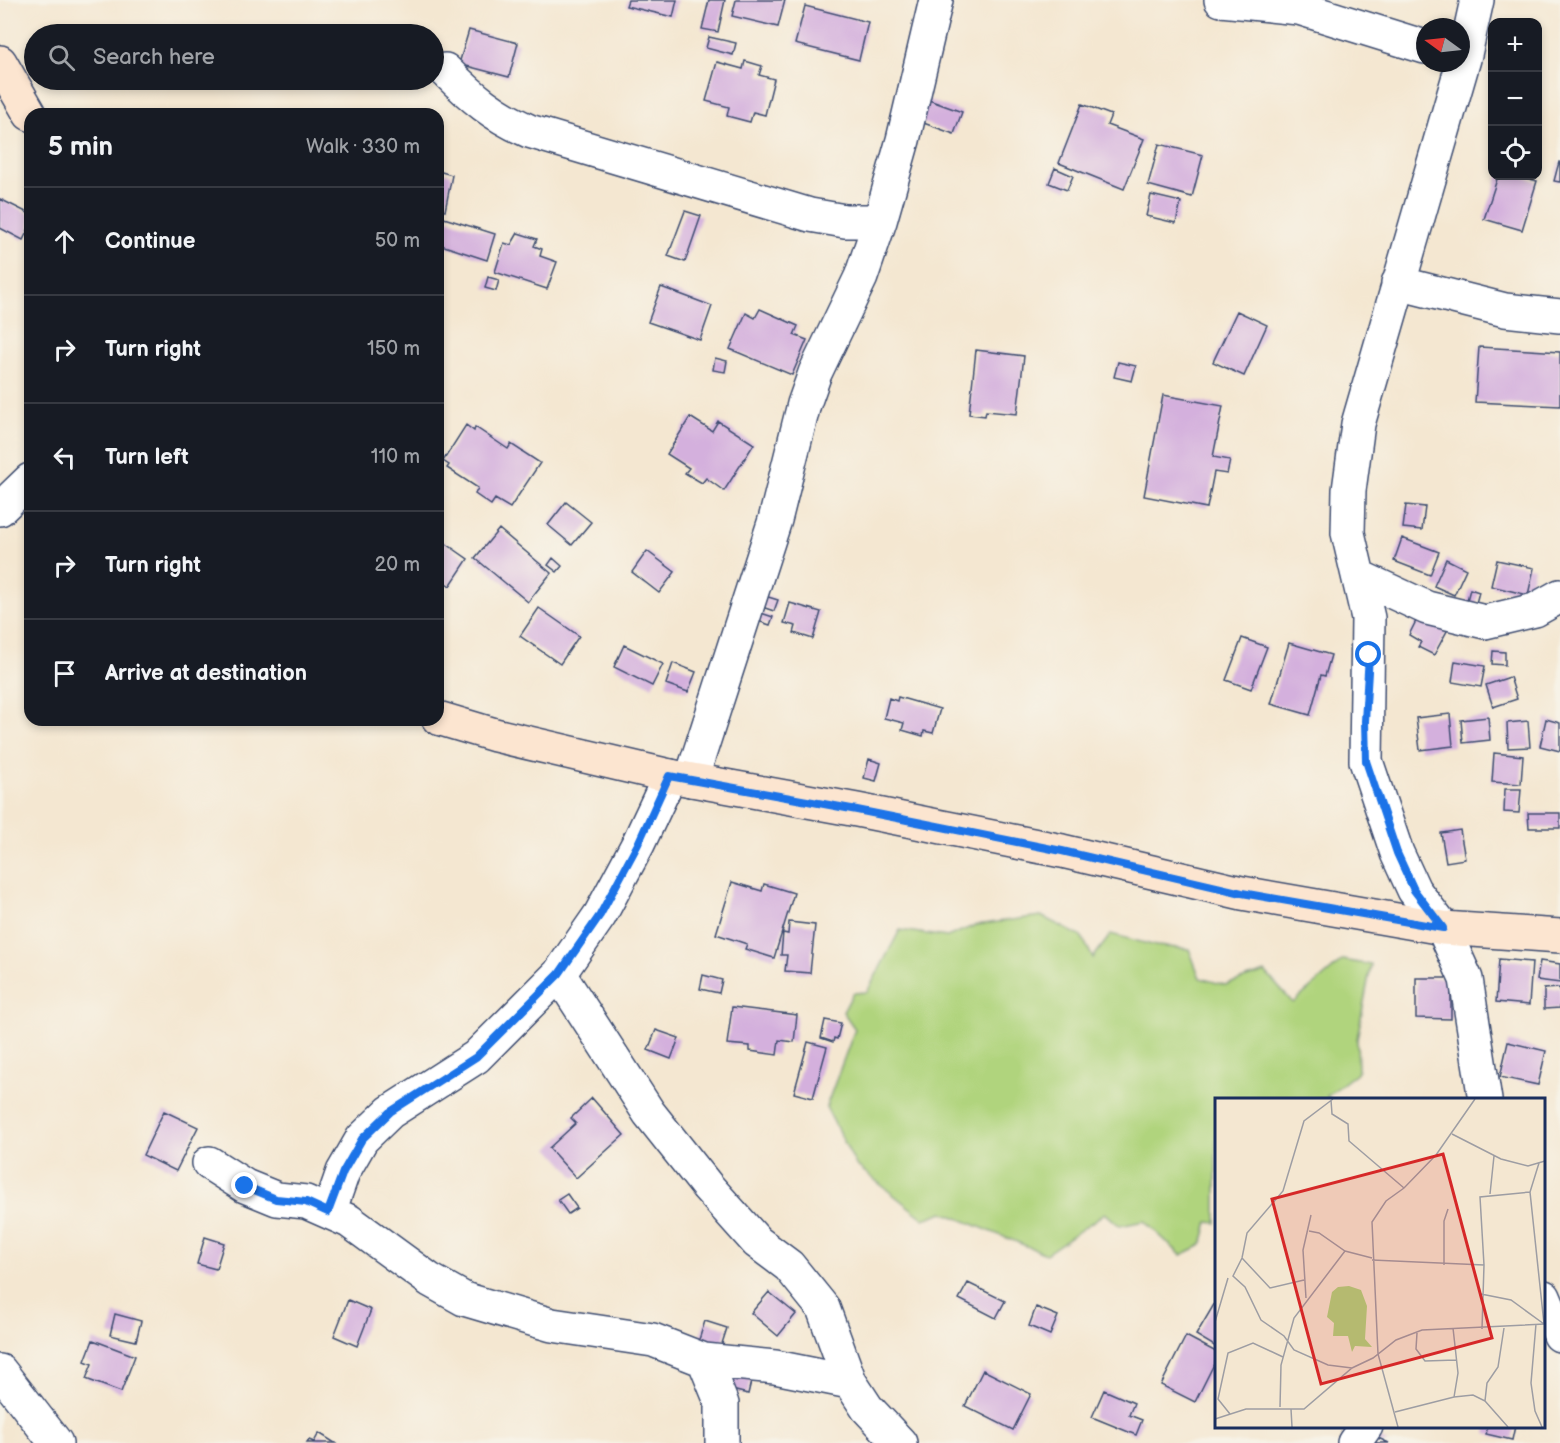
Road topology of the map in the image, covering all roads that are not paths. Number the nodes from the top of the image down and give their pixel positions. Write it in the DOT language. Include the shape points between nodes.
graph roads {
  1 [pos="936,0"];
  2 [pos="1221,0"];
  3 [pos="1477,0"];
  4 [pos="1470,30"];
  5 [pos="1416,44"];
  6 [pos="0,62"];
  7 [pos="445,70"];
  8 [pos="1459,72"];
  9 [pos="27,108"];
  10 [pos="880,222"];
  11 [pos="1398,283"];
  12 [pos="1560,316"];
  13 [pos="24,486"];
  14 [pos="0,509"];
  15 [pos="1360,577"];
  16 [pos="1560,596"];
  17 [pos="444,720"];
  18 [pos="680,778"];
  19 [pos="1443,928"];
  20 [pos="1560,936"];
  21 [pos="559,974"];
  22 [pos="1485,1098"];
  23 [pos="209,1163"];
  24 [pos="328,1212"];
  25 [pos="1545,1299"];
  26 [pos="1560,1335"];
  27 [pos="704,1360"];
  28 [pos="0,1371"];
  29 [pos="850,1382"];
  30 [pos="1365,1428"];
  31 [pos="56,1443"];
  32 [pos="722,1443"];
  33 [pos="900,1443"];
  34 [pos="1354,1443"];
  1 -- 10 [label="street"];
  2 -- 5 [label="street" via="1299,8"];
  3 -- 4 [label="street"];
  6 -- 9 [label="street"];
  7 -- 10 [label="street" via="499,118 529,131 810,215"];
  8 -- 11 [label="street"];
  10 -- 18 [label="street" via="861,277 815,373 775,520"];
  11 -- 12 [label="street" via="1505,310"];
  11 -- 15 [label="street" via="1358,424 1349,490 1348,533"];
  13 -- 14 [label="street"];
  15 -- 16 [label="street" via="1427,608 1485,622 1535,610"];
  15 -- 19 [label="street" via="1368,618 1366,761 1401,862 1414,890"];
  17 -- 18 [label="street"];
  18 -- 19 [label="street" via="1062,851 1242,893"];
  18 -- 21 [label="street" via="600,915"];
  19 -- 20 [label="street"];
  19 -- 22 [label="street" via="1466,979"];
  21 -- 24 [label="street" via="476,1057 390,1112 362,1139 343,1172"];
  21 -- 29 [label="street" via="656,1122 757,1242 789,1266 823,1308"];
  23 -- 24 [label="street" via="266,1195 306,1202"];
  24 -- 27 [label="street" via="349,1221 430,1280 464,1299 552,1325 653,1340"];
  25 -- 26 [label="street"];
  27 -- 29 [label="street" via="775,1367"];
  27 -- 32 [label="street" via="722,1404"];
  28 -- 31 [label="street"];
  29 -- 33 [label="street" via="867,1408"];
  30 -- 34 [label="street"];
}
